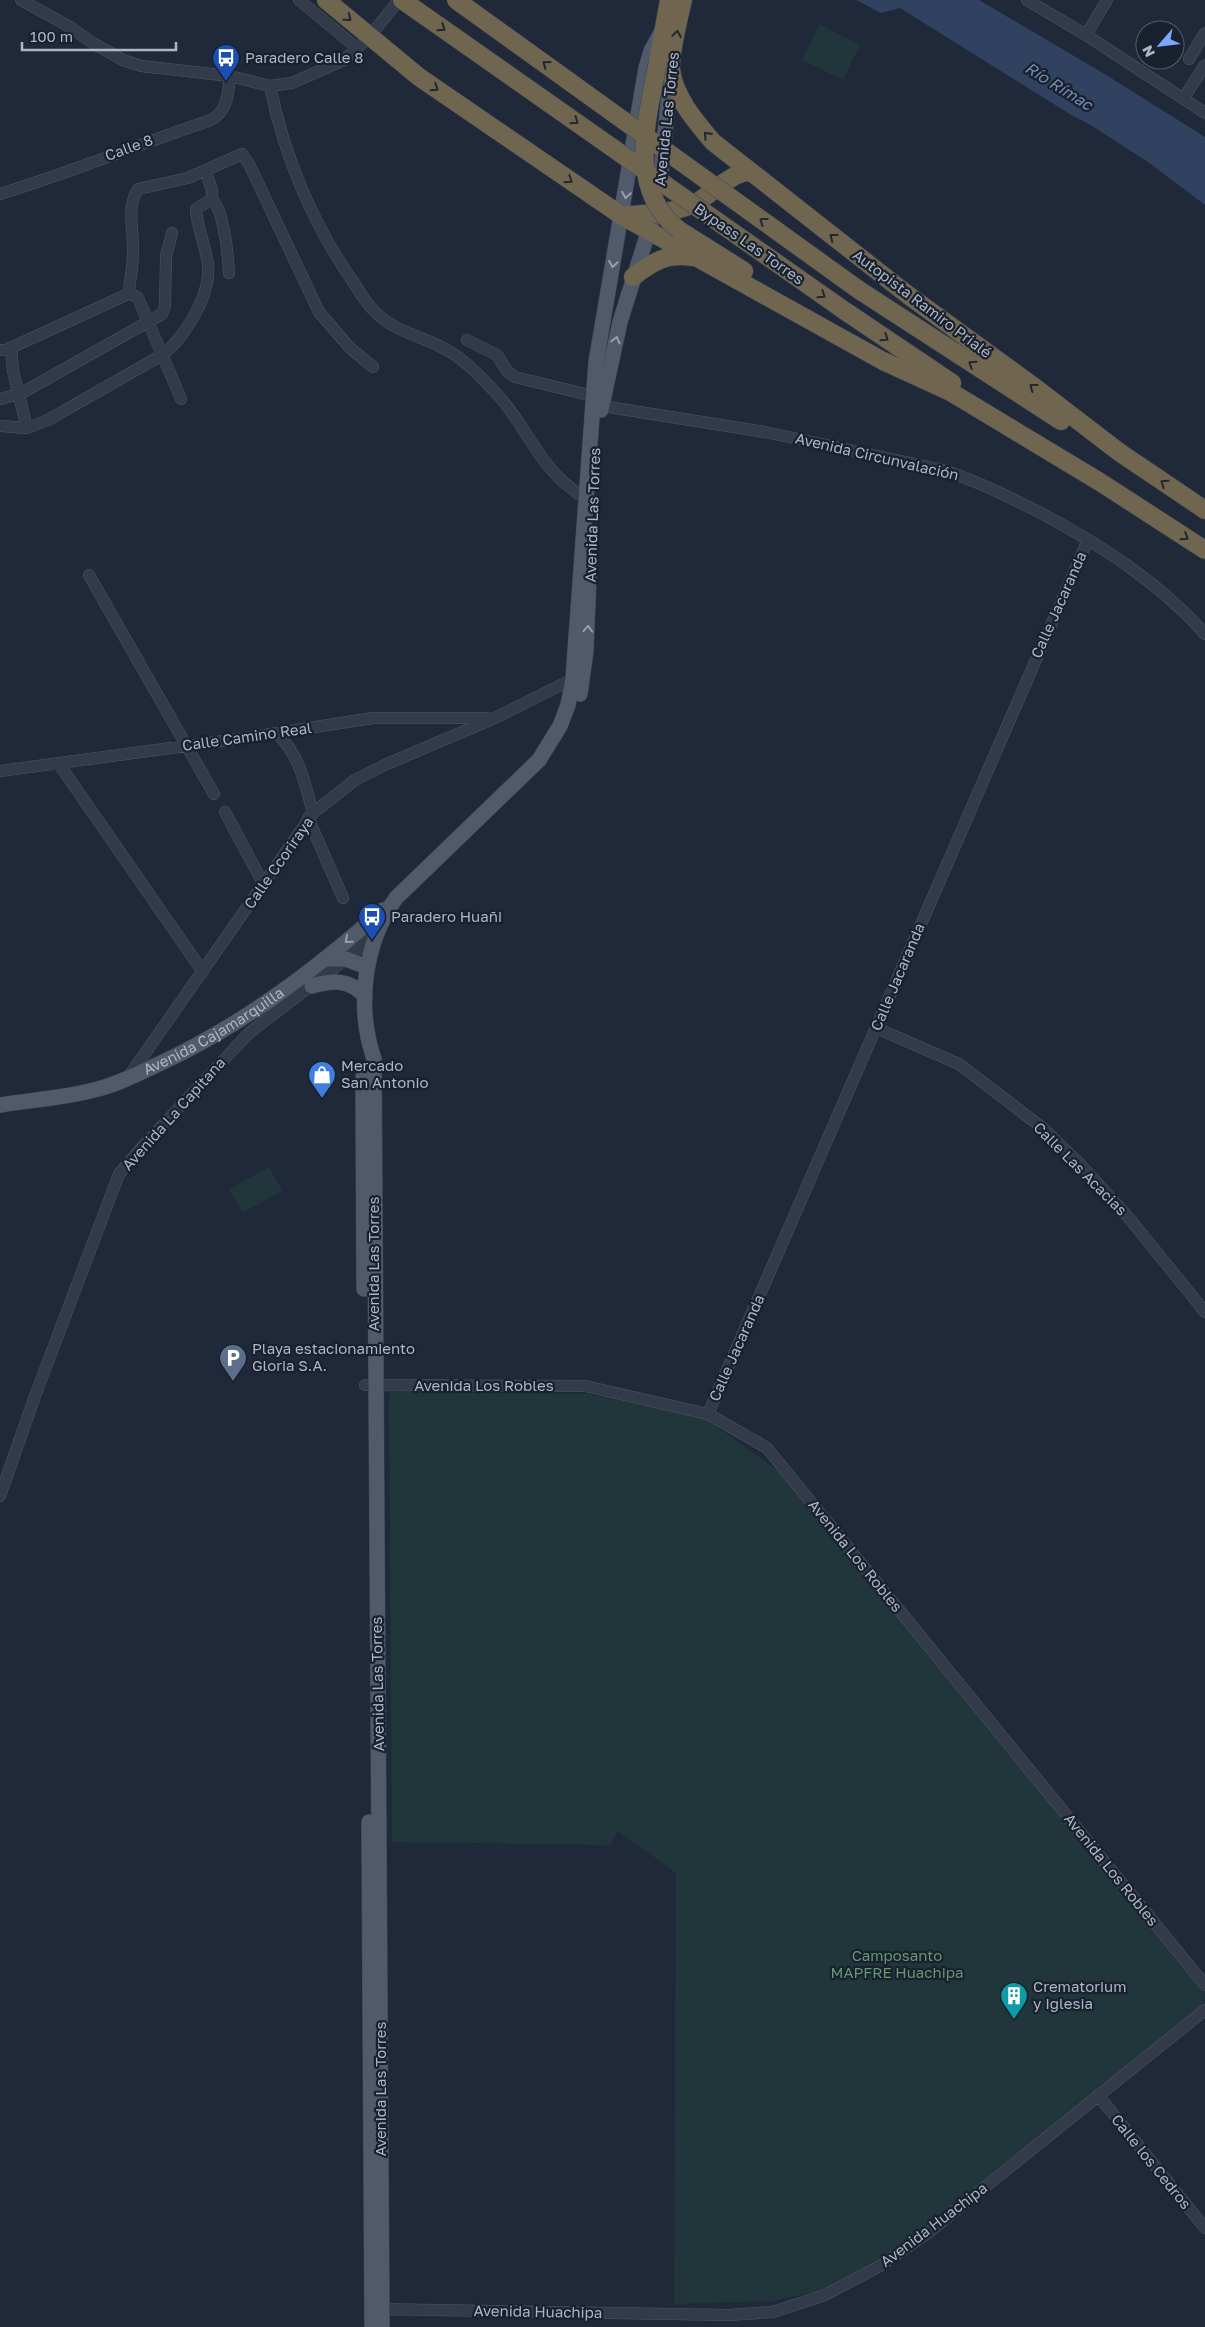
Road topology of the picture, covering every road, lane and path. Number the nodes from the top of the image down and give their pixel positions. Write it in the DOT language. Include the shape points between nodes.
graph roads {
  1 [pos="21,0"];
  2 [pos="299,0"];
  3 [pos="326,0"];
  4 [pos="400,0"];
  5 [pos="456,0"];
  6 [pos="669,0"];
  7 [pos="683,0"];
  8 [pos="1027,0"];
  9 [pos="1107,0"];
  10 [pos="663,29"];
  11 [pos="1205,33"];
  12 [pos="1086,35"];
  13 [pos="370,36"];
  14 [pos="357,48"];
  15 [pos="1189,59"];
  16 [pos="665,65"];
  17 [pos="1205,65"];
  18 [pos="230,76"];
  19 [pos="270,86"];
  20 [pos="1183,98"];
  21 [pos="1205,113"];
  22 [pos="206,171"];
  23 [pos="752,173"];
  24 [pos="0,194"];
  25 [pos="212,199"];
  26 [pos="655,212"];
  27 [pos="622,216"];
  28 [pos="649,231"];
  29 [pos="172,233"];
  30 [pos="693,257"];
  31 [pos="229,273"];
  32 [pos="633,277"];
  33 [pos="129,292"];
  34 [pos="149,323"];
  35 [pos="467,340"];
  36 [pos="6,349"];
  37 [pos="162,355"];
  38 [pos="373,367"];
  39 [pos="953,393"];
  40 [pos="20,394"];
  41 [pos="0,399"];
  42 [pos="182,399"];
  43 [pos="596,402"];
  44 [pos="0,426"];
  45 [pos="28,428"];
  46 [pos="1119,452"];
  47 [pos="1100,482"];
  48 [pos="585,498"];
  49 [pos="1205,510"];
  50 [pos="1088,540"];
  51 [pos="1205,550"];
  52 [pos="89,575"];
  53 [pos="1205,634"];
  54 [pos="573,679"];
  55 [pos="494,718"];
  56 [pos="277,733"];
  57 [pos="188,746"];
  58 [pos="59,764"];
  59 [pos="0,771"];
  60 [pos="214,794"];
  61 [pos="225,812"];
  62 [pos="310,815"];
  63 [pos="264,885"];
  64 [pos="343,898"];
  65 [pos="396,898"];
  66 [pos="377,930"];
  67 [pos="325,959"];
  68 [pos="346,959"];
  69 [pos="367,967"];
  70 [pos="202,972"];
  71 [pos="312,986"];
  72 [pos="365,996"];
  73 [pos="876,1028"];
  74 [pos="127,1079"];
  75 [pos="0,1105"];
  76 [pos="1205,1312"];
  77 [pos="370,1385"];
  78 [pos="708,1414"];
  79 [pos="0,1496"];
  80 [pos="1205,1985"];
  81 [pos="1205,2010"];
  82 [pos="1098,2096"];
  83 [pos="1205,2228"];
  84 [pos="377,2309"];
  85 [pos="730,2321"];
  86 [pos="372,2327"];
  87 [pos="382,2327"];
  1 -- 18 [label="street" via="123,60 141,66"];
  2 -- 14 [label="street"];
  3 -- 13 [label="highway, one-way"];
  4 -- 13 [label="street"];
  4 -- 47 [label="highway, Bypass Las Torres, one-way, bridge" via="845,311"];
  46 -- 5 [label="highway, Bypass Las Torres, one-way, bridge" via="1061,421 859,290"];
  6 -- 10 [label="highway, Avenida Las Torres"];
  16 -- 7 [label="highway, Avenida Las Torres, one-way"];
  8 -- 12 [label="street"];
  9 -- 12 [label="street"];
  10 -- 16 [label="highway"];
  10 -- 27 [label="main road, Avenida Las Torres, one-way" via="650,51 646,68"];
  11 -- 15 [label="street"];
  12 -- 20 [label="street"];
  13 -- 14 [label="street"];
  13 -- 27 [label="highway, one-way" via="419,77"];
  14 -- 19 [label="street" via="344,60 323,71 292,83"];
  23 -- 16 [label="highway, Autopista Ramiro Prialé, one-way" via="698,125"];
  16 -- 26 [label="main road, Avenida Las Torres" via="662,170"];
  16 -- 39 [label="highway, bridge" via="645,136 644,168 654,200 665,217 705,247"];
  17 -- 20 [label="street"];
  18 -- 19 [label="street"];
  18 -- 24 [label="street, Calle 8" via="226,104 211,120"];
  19 -- 48 [label="street" via="288,152 309,205 339,264 372,310 384,320 448,350 467,365 496,394 549,470"];
  20 -- 21 [label="street"];
  22 -- 25 [label="street"];
  22 -- 33 [label="street" via="138,189 133,197"];
  22 -- 38 [label="street" via="244,155 318,312 350,348"];
  23 -- 26 [label="highway" via="737,174 684,208"];
  46 -- 23 [label="highway, Autopista Ramiro Prialé, one-way" via="908,295"];
  25 -- 31 [label="street" via="220,216"];
  25 -- 37 [label="street" via="196,209 208,267 207,285 200,305 180,338"];
  26 -- 27 [label="highway"];
  26 -- 28 [label="main road, Avenida Las Torres"];
  27 -- 28 [label="highway"];
  27 -- 43 [label="main road, Avenida Las Torres, one-way" via="596,362"];
  28 -- 30 [label="highway"];
  28 -- 32 [label="main road, Avenida Las Torres"];
  29 -- 34 [label="street" via="166,256 162,314"];
  30 -- 32 [label="highway" via="675,255 663,258"];
  30 -- 39 [label="highway" via="883,360"];
  43 -- 32 [label="main road, Avenida Las Torres, one-way"];
  33 -- 34 [label="street" via="138,298"];
  33 -- 36 [label="street"];
  34 -- 37 [label="street"];
  34 -- 40 [label="street"];
  35 -- 43 [label="street, Avenida Circunvalación" via="496,355 515,377"];
  36 -- 40 [label="street"];
  37 -- 42 [label="street"];
  37 -- 45 [label="street" via="48,420"];
  39 -- 47 [label="highway"];
  40 -- 41 [label="street"];
  40 -- 45 [label="street"];
  43 -- 48 [label="main road, Avenida Las Torres"];
  43 -- 50 [label="street, Avenida Circunvalación" via="765,432 949,472 1021,503"];
  66 -- 43 [label="main road, Avenida Las Torres, one-way" via="534,780 552,758 570,726 580,694 586,651"];
  44 -- 45 [label="street"];
  49 -- 46 [label="highway, Autopista Ramiro Prialé, one-way"];
  47 -- 51 [label="highway, one-way"];
  48 -- 54 [label="main road, Avenida Las Torres"];
  50 -- 53 [label="street, Avenida Circunvalación" via="1156,586"];
  50 -- 73 [label="street, Calle Jacaranda"];
  52 -- 57 [label="street"];
  54 -- 55 [label="street, Calle Ccoriraya"];
  54 -- 65 [label="main road, Avenida Las Torres" via="560,726 540,760"];
  55 -- 56 [label="street, Calle Camino Real" via="373,718"];
  55 -- 62 [label="street, Calle Ccoriraya" via="356,780"];
  56 -- 57 [label="street, Calle Camino Real"];
  56 -- 62 [label="street" via="298,761"];
  57 -- 58 [label="street, Calle Camino Real"];
  57 -- 60 [label="street"];
  58 -- 59 [label="street, Calle Camino Real"];
  58 -- 70 [label="street"];
  61 -- 63 [label="street"];
  62 -- 63 [label="street, Calle Ccoriraya"];
  62 -- 64 [label="street"];
  63 -- 70 [label="street, Calle Ccoriraya"];
  65 -- 66 [label="main road, Avenida Las Torres"];
  65 -- 67 [label="main road, Avenida Cajamarquilla, one-way"];
  66 -- 68 [label="street, Avenida La Capitana"];
  66 -- 69 [label="main road, Avenida Las Torres"];
  67 -- 68 [label="main road"];
  67 -- 74 [label="main road, Avenida Cajamarquilla" via="258,1009 189,1049"];
  68 -- 69 [label="main road"];
  68 -- 71 [label="street, Avenida La Capitana"];
  69 -- 72 [label="main road, Avenida Las Torres"];
  70 -- 74 [label="street, Calle Ccoriraya"];
  71 -- 72 [label="main road" via="345,982"];
  71 -- 79 [label="street, Avenida La Capitana" via="249,1033 119,1174"];
  72 -- 77 [label="main road, Avenida Las Torres" via="368,1042 363,1059"];
  73 -- 76 [label="street, Calle Las Acacias" via="958,1064 1044,1129 1129,1218"];
  73 -- 78 [label="street, Calle Jacaranda"];
  74 -- 75 [label="main road, Avenida Cajamarquilla" via="95,1090"];
  77 -- 78 [label="street, Avenida Los Robles" via="585,1386"];
  77 -- 84 [label="main road, Avenida Las Torres"];
  78 -- 80 [label="street, Avenida Los Robles" via="767,1448"];
  81 -- 82 [label="street, Avenida Huachipa"];
  82 -- 83 [label="street, Calle los Cedros"];
  82 -- 85 [label="street, Avenida Huachipa" via="929,2232 880,2266 825,2295 773,2312"];
  84 -- 85 [label="street, Avenida Huachipa"];
  84 -- 86 [label="main road, Avenida Las Torres"];
  84 -- 87 [label="main road, Avenida Las Torres"];
}
